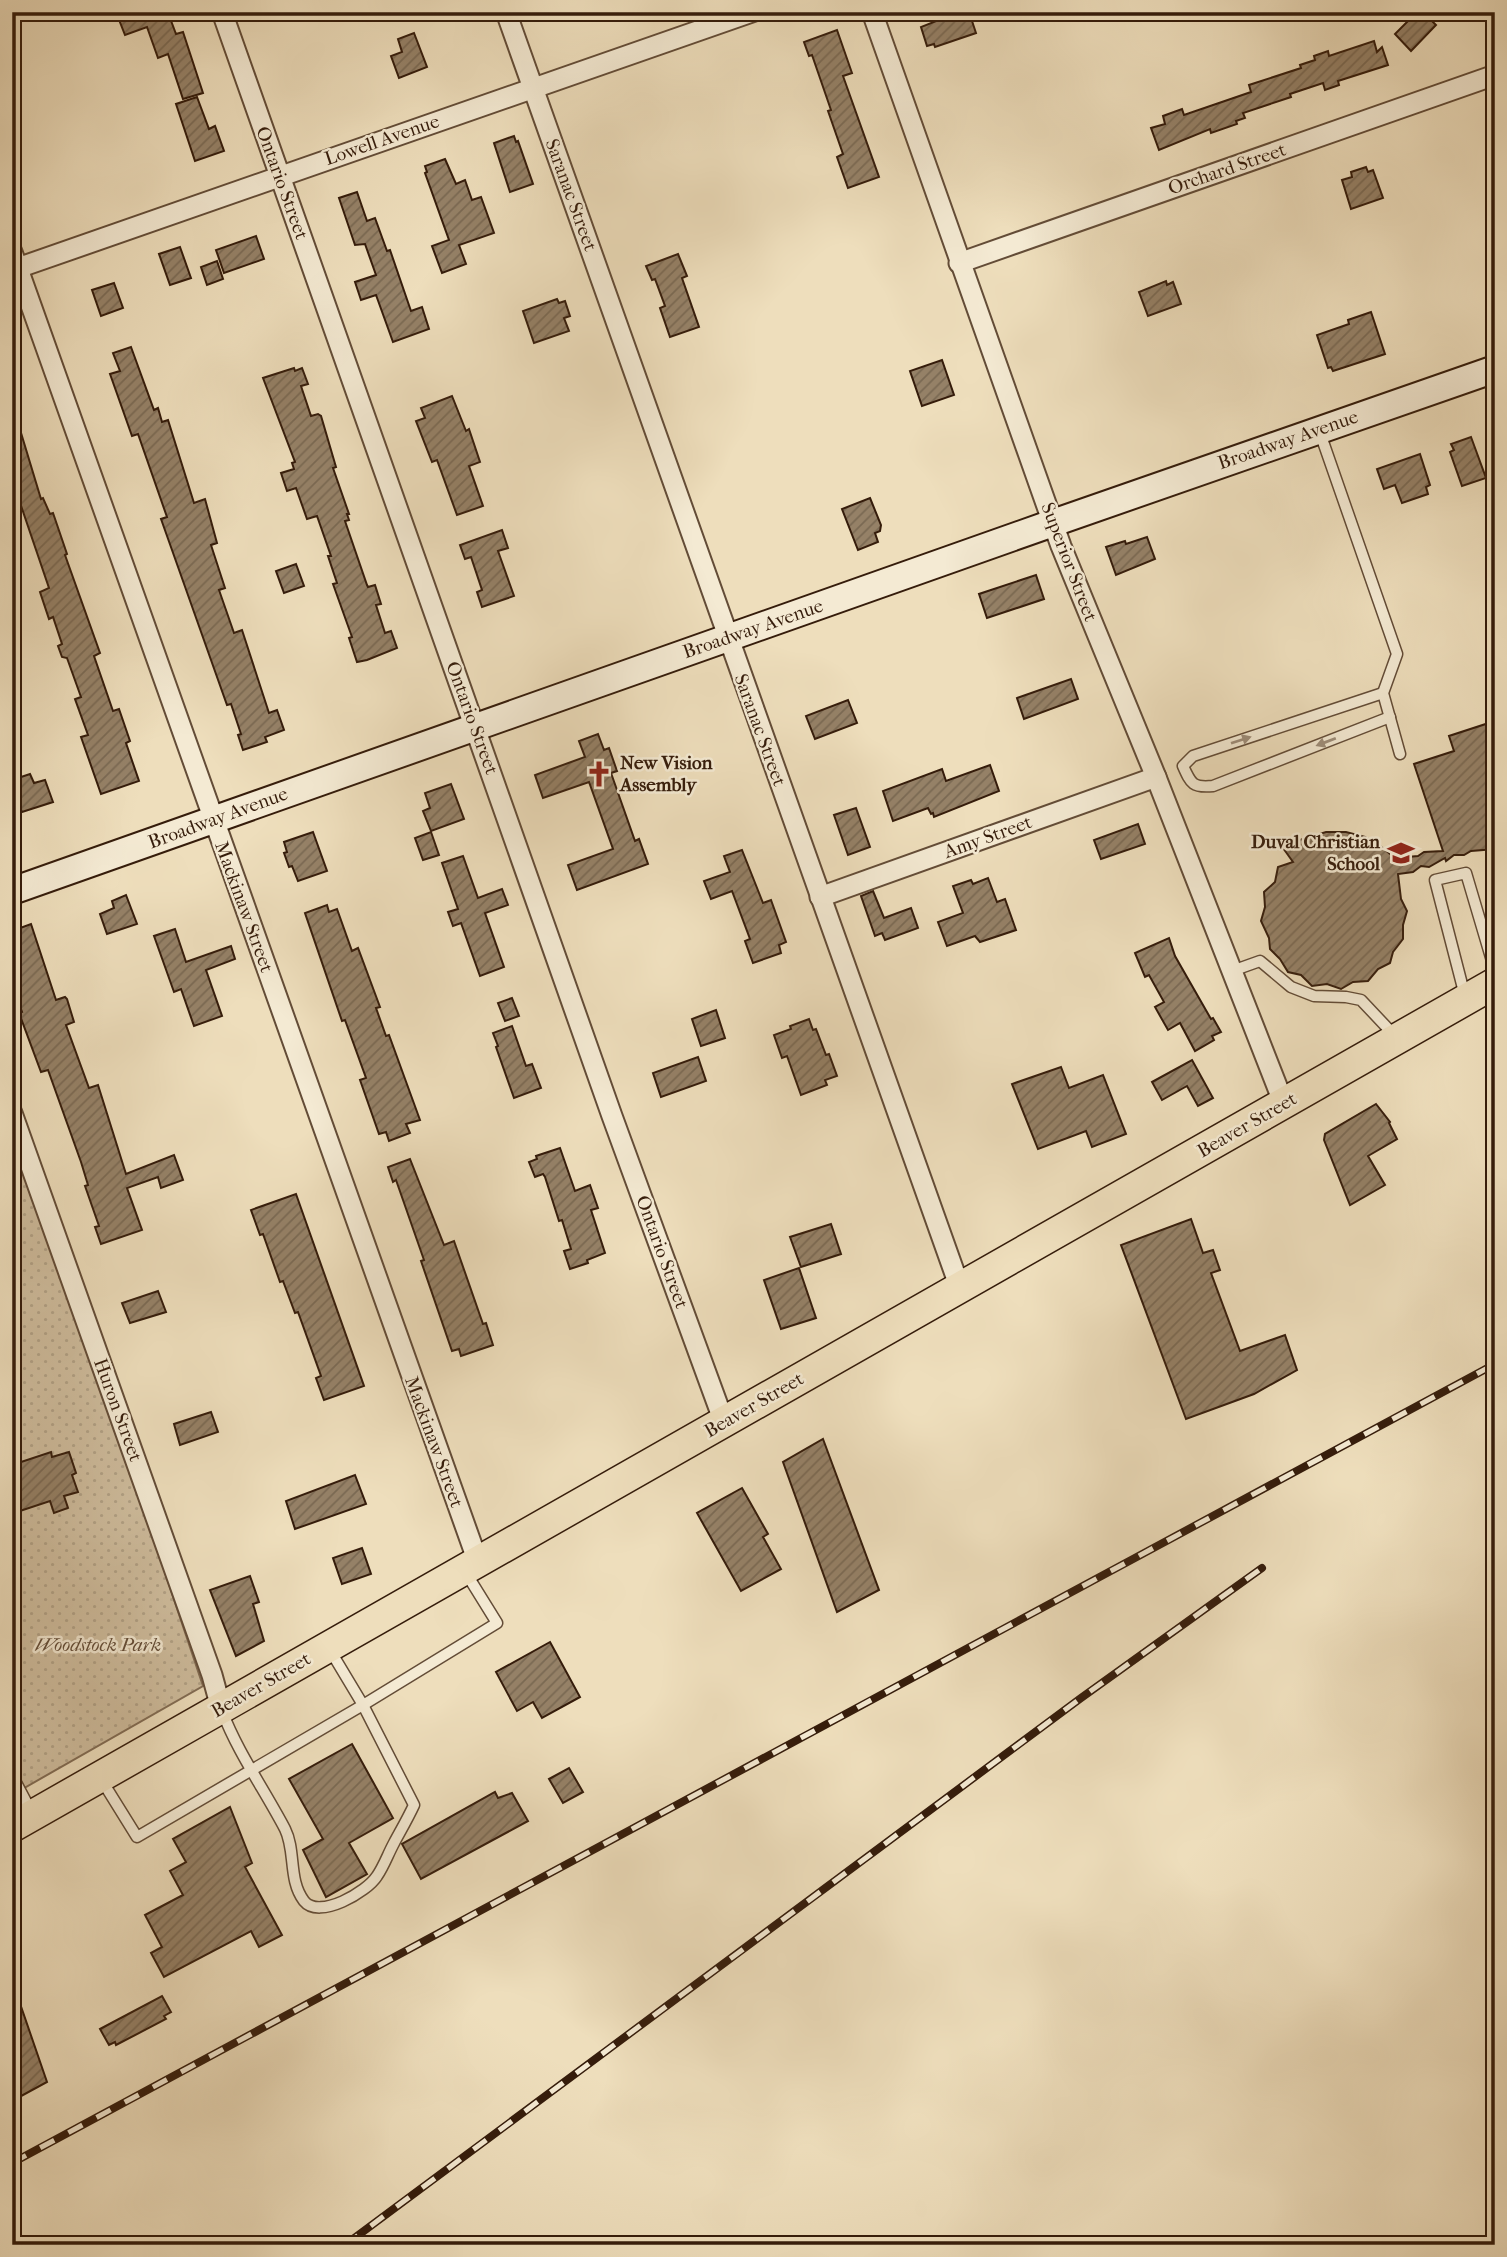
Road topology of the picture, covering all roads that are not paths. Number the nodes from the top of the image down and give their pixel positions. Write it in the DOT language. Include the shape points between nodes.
graph roads {
  1 [pos="222,12"];
  2 [pos="506,12"];
  3 [pos="752,12"];
  4 [pos="872,12"];
  5 [pos="1495,75"];
  6 [pos="532,88"];
  7 [pos="280,175"];
  8 [pos="14,263"];
  9 [pos="959,263"];
  10 [pos="1495,369"];
  11 [pos="1318,429"];
  12 [pos="1053,523"];
  13 [pos="727,638"];
  14 [pos="1383,693"];
  15 [pos="1390,717"];
  16 [pos="475,727"];
  17 [pos="1400,754"];
  18 [pos="1156,776"];
  19 [pos="213,819"];
  20 [pos="12,891"];
  21 [pos="820,897"];
  22 [pos="1231,971"];
  23 [pos="1495,971"];
  24 [pos="1495,983"];
  25 [pos="1466,1000"];
  26 [pos="1398,1039"];
  27 [pos="1284,1104"];
  28 [pos="12,1113"];
  29 [pos="960,1288"];
  30 [pos="724,1422"];
  31 [pos="471,1566"];
  32 [pos="328,1646"];
  33 [pos="363,1705"];
  34 [pos="220,1708"];
  35 [pos="250,1770"];
  36 [pos="12,1775"];
  37 [pos="100,1777"];
  38 [pos="22,1821"];
  1 -- 7 [label="street, Ontario Street"];
  2 -- 6 [label="street, Saranac Street"];
  3 -- 6 [label="street, Lowell Avenue"];
  4 -- 9 [label="street, Superior Street"];
  5 -- 9 [label="street, Orchard Street"];
  6 -- 7 [label="street, Lowell Avenue"];
  6 -- 13 [label="street, Saranac Street"];
  7 -- 8 [label="street, Lowell Avenue"];
  7 -- 16 [label="street, Ontario Street"];
  8 -- 19 [label="street, Mackinaw Street"];
  9 -- 12 [label="street, Superior Street"];
  10 -- 11 [label="street, Broadway Avenue"];
  11 -- 12 [label="street, Broadway Avenue"];
  11 -- 14 [label="lane" via="1397,654"];
  12 -- 13 [label="street, Broadway Avenue"];
  12 -- 18 [label="street, Superior Street"];
  13 -- 16 [label="street, Broadway Avenue"];
  13 -- 21 [label="street, Saranac Street"];
  14 -- 15 [label="lane"];
  15 -- 14 [label="lane, one-way" via="1213,786 1190,782 1183,766 1194,756"];
  15 -- 17 [label="lane"];
  16 -- 19 [label="street, Broadway Avenue"];
  16 -- 30 [label="street, Ontario Street"];
  18 -- 21 [label="street, Amy Street"];
  18 -- 22 [label="street, Superior Street"];
  19 -- 20 [label="street, Broadway Avenue"];
  19 -- 31 [label="street, Mackinaw Street"];
  21 -- 29 [label="street, Saranac Street"];
  22 -- 26 [label="lane" via="1260,961 1291,987 1314,996 1361,1000"];
  22 -- 27 [label="street, Superior Street"];
  23 -- 25 [label="lane" via="1466,873 1435,880"];
  24 -- 25 [label="main road, Beaver Street"];
  25 -- 26 [label="main road, Beaver Street"];
  26 -- 27 [label="main road, Beaver Street"];
  27 -- 29 [label="main road, Beaver Street"];
  28 -- 34 [label="street, Huron Street"];
  29 -- 30 [label="main road, Beaver Street"];
  30 -- 31 [label="main road, Beaver Street"];
  31 -- 32 [label="main road, Beaver Street"];
  31 -- 33 [label="lane" via="497,1623"];
  32 -- 33 [label="lane"];
  32 -- 34 [label="main road, Beaver Street"];
  33 -- 35 [label="lane"];
  33 -- 35 [label="lane" via="414,1805 377,1878 366,1888 330,1907 309,1906 296,1885 286,1832"];
  34 -- 35 [label="lane"];
  34 -- 37 [label="main road, Beaver Street"];
  35 -- 37 [label="lane" via="137,1837"];
  36 -- 38 [label="lane"];
  37 -- 38 [label="main road, Beaver Street"];
}
